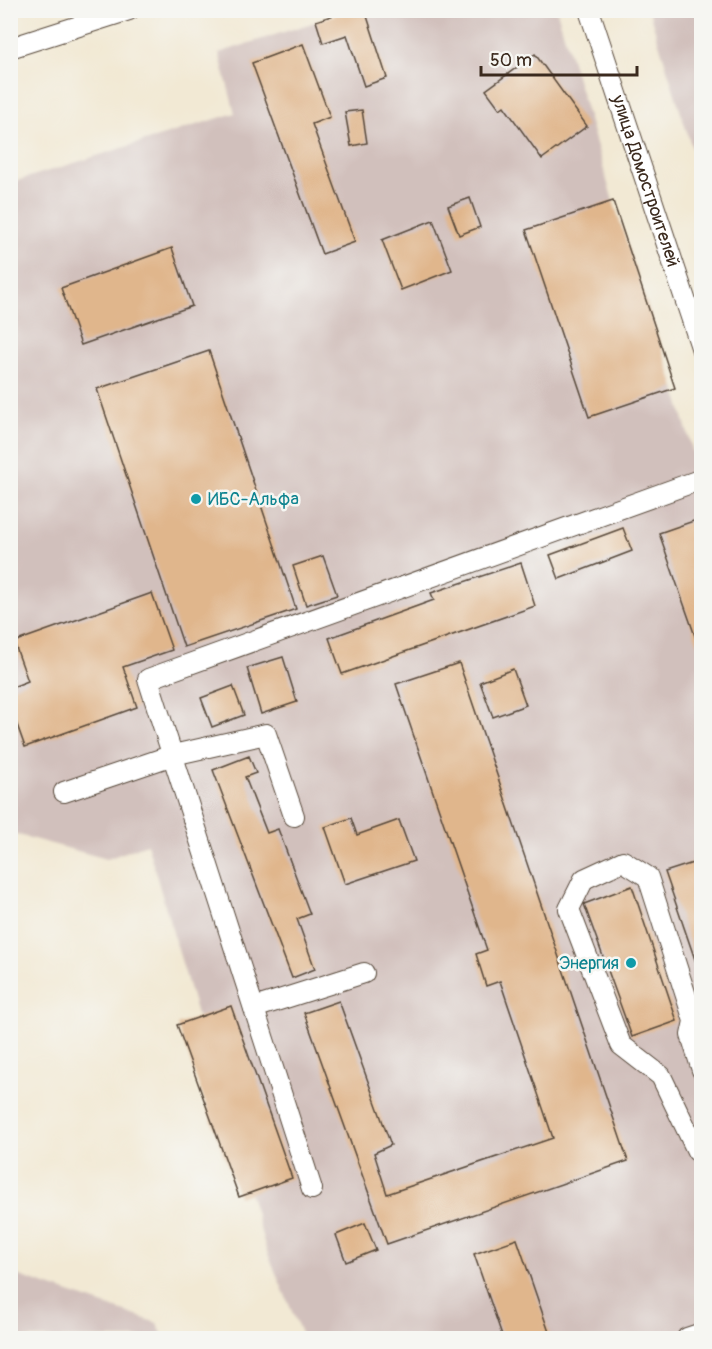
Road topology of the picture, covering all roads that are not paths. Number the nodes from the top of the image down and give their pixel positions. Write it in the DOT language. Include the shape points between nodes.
graph roads {
  1 [pos="129,10"];
  2 [pos="589,10"];
  3 [pos="10,48"];
  4 [pos="702,350"];
  5 [pos="702,478"];
  6 [pos="173,755"];
  7 [pos="64,792"];
  8 [pos="294,816"];
  9 [pos="364,973"];
  10 [pos="254,1008"];
  11 [pos="702,1070"];
  12 [pos="702,1150"];
  13 [pos="312,1189"];
  14 [pos="702,1333"];
  15 [pos="687,1338"];
  1 -- 3 [label="street"];
  2 -- 4 [label="street, улица Домостроителей"];
  5 -- 6 [label="street" via="148,679"];
  6 -- 7 [label="street"];
  6 -- 8 [label="street" via="266,734"];
  6 -- 10 [label="street"];
  9 -- 10 [label="street"];
  10 -- 13 [label="street"];
  11 -- 12 [label="street" via="691,1035 694,1021 648,877 623,861 584,879 569,909 621,1045 661,1076 697,1151"];
  14 -- 15 [label="street"];
}
